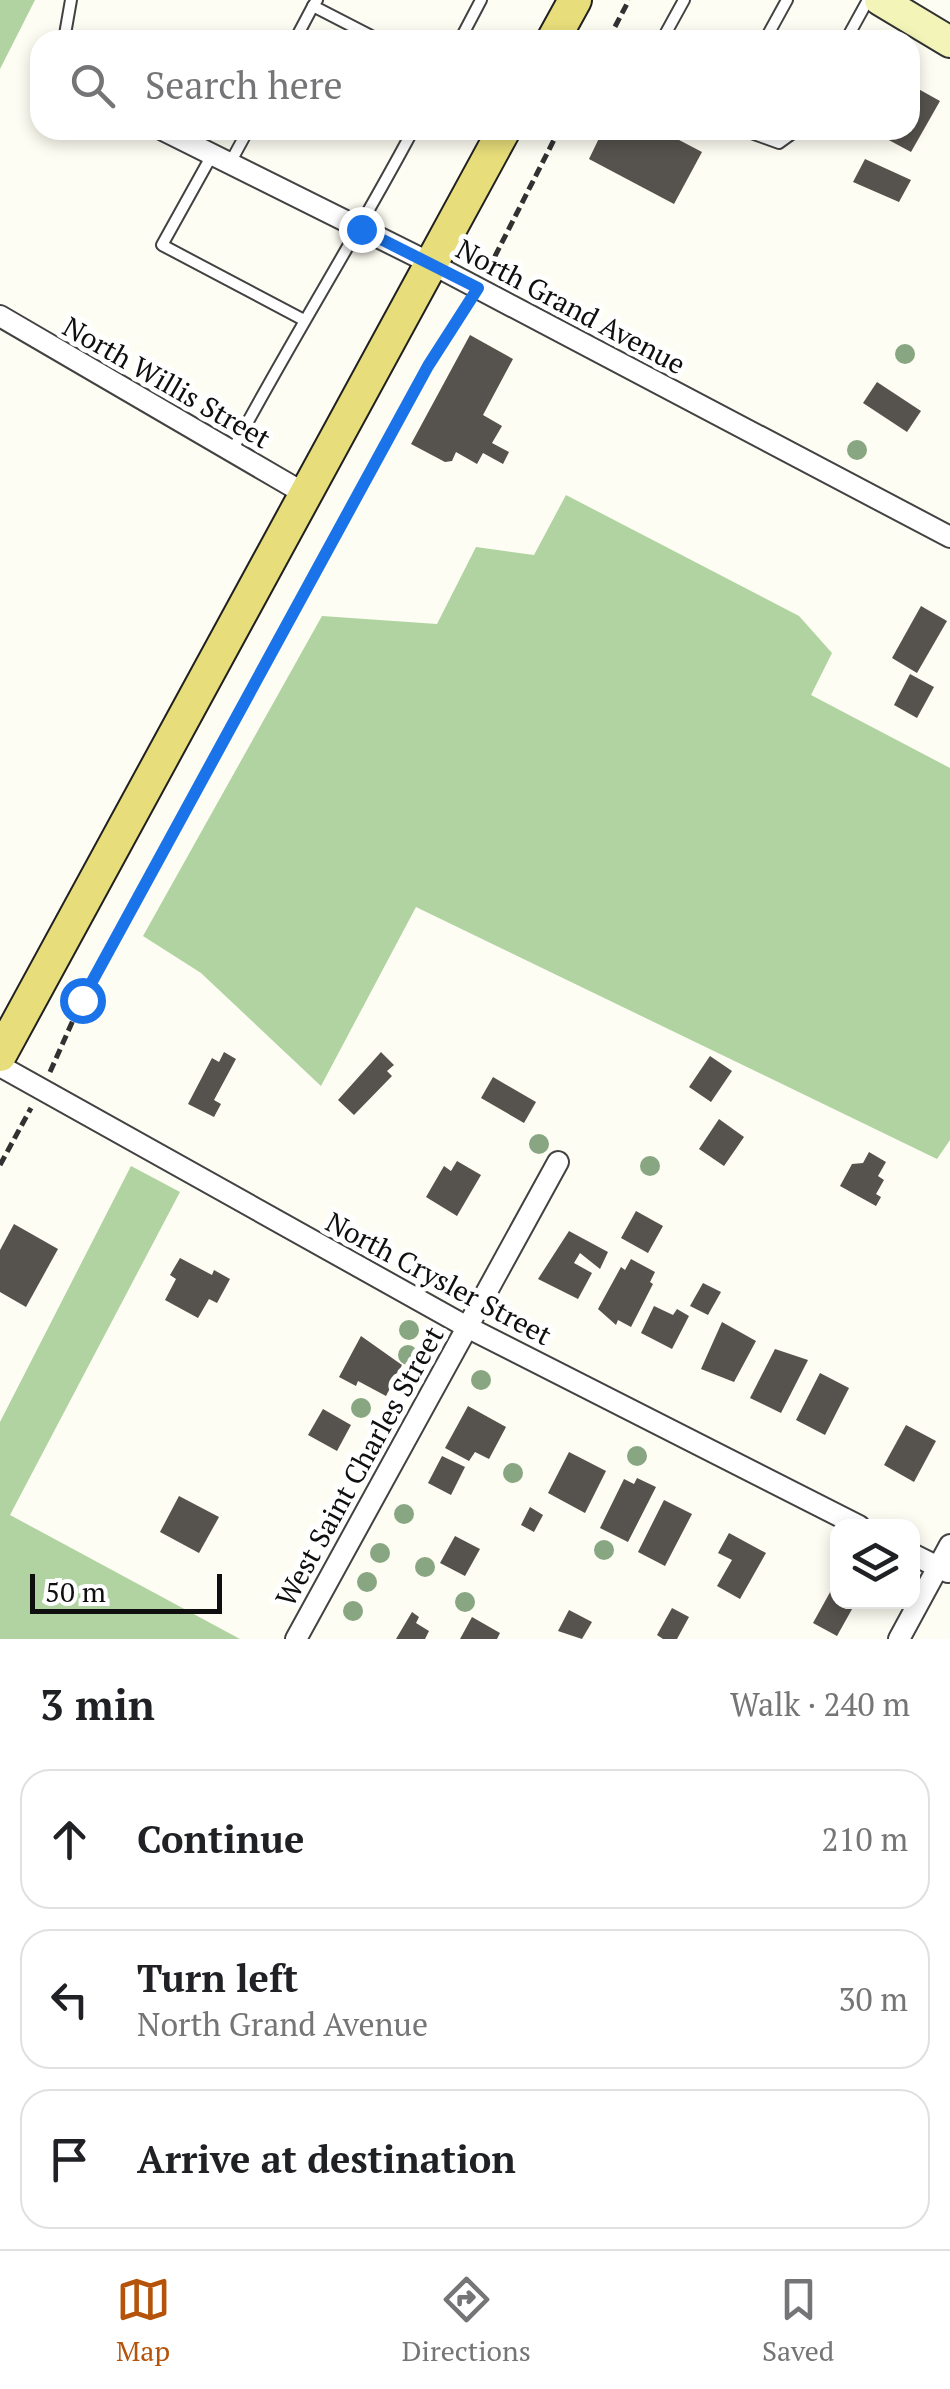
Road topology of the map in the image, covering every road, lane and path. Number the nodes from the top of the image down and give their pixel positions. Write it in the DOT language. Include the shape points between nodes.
graph roads {
  1 [pos="71,0"];
  2 [pos="630,0"];
  3 [pos="684,0"];
  4 [pos="770,0"];
  5 [pos="868,0"];
  6 [pos="880,0"];
  7 [pos="476,2"];
  8 [pos="315,3"];
  9 [pos="785,3"];
  10 [pos="66,30"];
  11 [pos="301,30"];
  12 [pos="361,30"];
  13 [pos="464,30"];
  14 [pos="614,30"];
  15 [pos="668,30"];
  16 [pos="770,30"];
  17 [pos="852,30"];
  18 [pos="950,42"];
  19 [pos="183,140"];
  20 [pos="239,140"];
  21 [pos="408,140"];
  22 [pos="499,140"];
  23 [pos="554,140"];
  24 [pos="221,159"];
  25 [pos="361,229"];
  26 [pos="432,264"];
  27 [pos="478,288"];
  28 [pos="0,316"];
  29 [pos="302,319"];
  30 [pos="231,452"];
  31 [pos="307,495"];
  32 [pos="950,537"];
  33 [pos="0,1055"];
  34 [pos="0,1066"];
  35 [pos="41,1089"];
  36 [pos="558,1162"];
  37 [pos="0,1165"];
  38 [pos="467,1327"];
  39 [pos="844,1519"];
  40 [pos="950,1545"];
  41 [pos="920,1558"];
  42 [pos="944,1570"];
  43 [pos="296,1639"];
  44 [pos="899,1639"];
  1 -- 10 [label="lane"];
  2 -- 14 [label="path"];
  3 -- 15 [label="lane"];
  4 -- 9 [label="lane"];
  5 -- 17 [label="lane"];
  6 -- 18 [label="main road"];
  7 -- 13 [label="lane"];
  8 -- 11 [label="lane"];
  8 -- 12 [label="lane"];
  9 -- 16 [label="lane"];
  19 -- 24 [label="street, North Grand Avenue"];
  20 -- 24 [label="lane"];
  21 -- 25 [label="lane"];
  22 -- 26 [label="main road"];
  23 -- 27 [label="path"];
  24 -- 25 [label="street, North Grand Avenue"];
  24 -- 29 [label="lane" via="162,245"];
  25 -- 26 [label="street, North Grand Avenue"];
  25 -- 29 [label="lane"];
  26 -- 27 [label="street, North Grand Avenue"];
  26 -- 31 [label="main road"];
  27 -- 32 [label="street, North Grand Avenue"];
  27 -- 35 [label="path" via="428,366 91,983"];
  28 -- 30 [label="street, North Willis Street"];
  29 -- 30 [label="lane"];
  30 -- 31 [label="street, North Willis Street"];
  31 -- 33 [label="main road"];
  34 -- 35 [label="street, North Crysler Street"];
  35 -- 37 [label="path"];
  35 -- 38 [label="street, North Crysler Street"];
  36 -- 38 [label="street, West Saint Charles Street"];
  38 -- 39 [label="street, North Crysler Street"];
  38 -- 43 [label="street, West Saint Charles Street"];
  40 -- 42 [label="street"];
  41 -- 42 [label="street"];
  42 -- 44 [label="street"];
}
